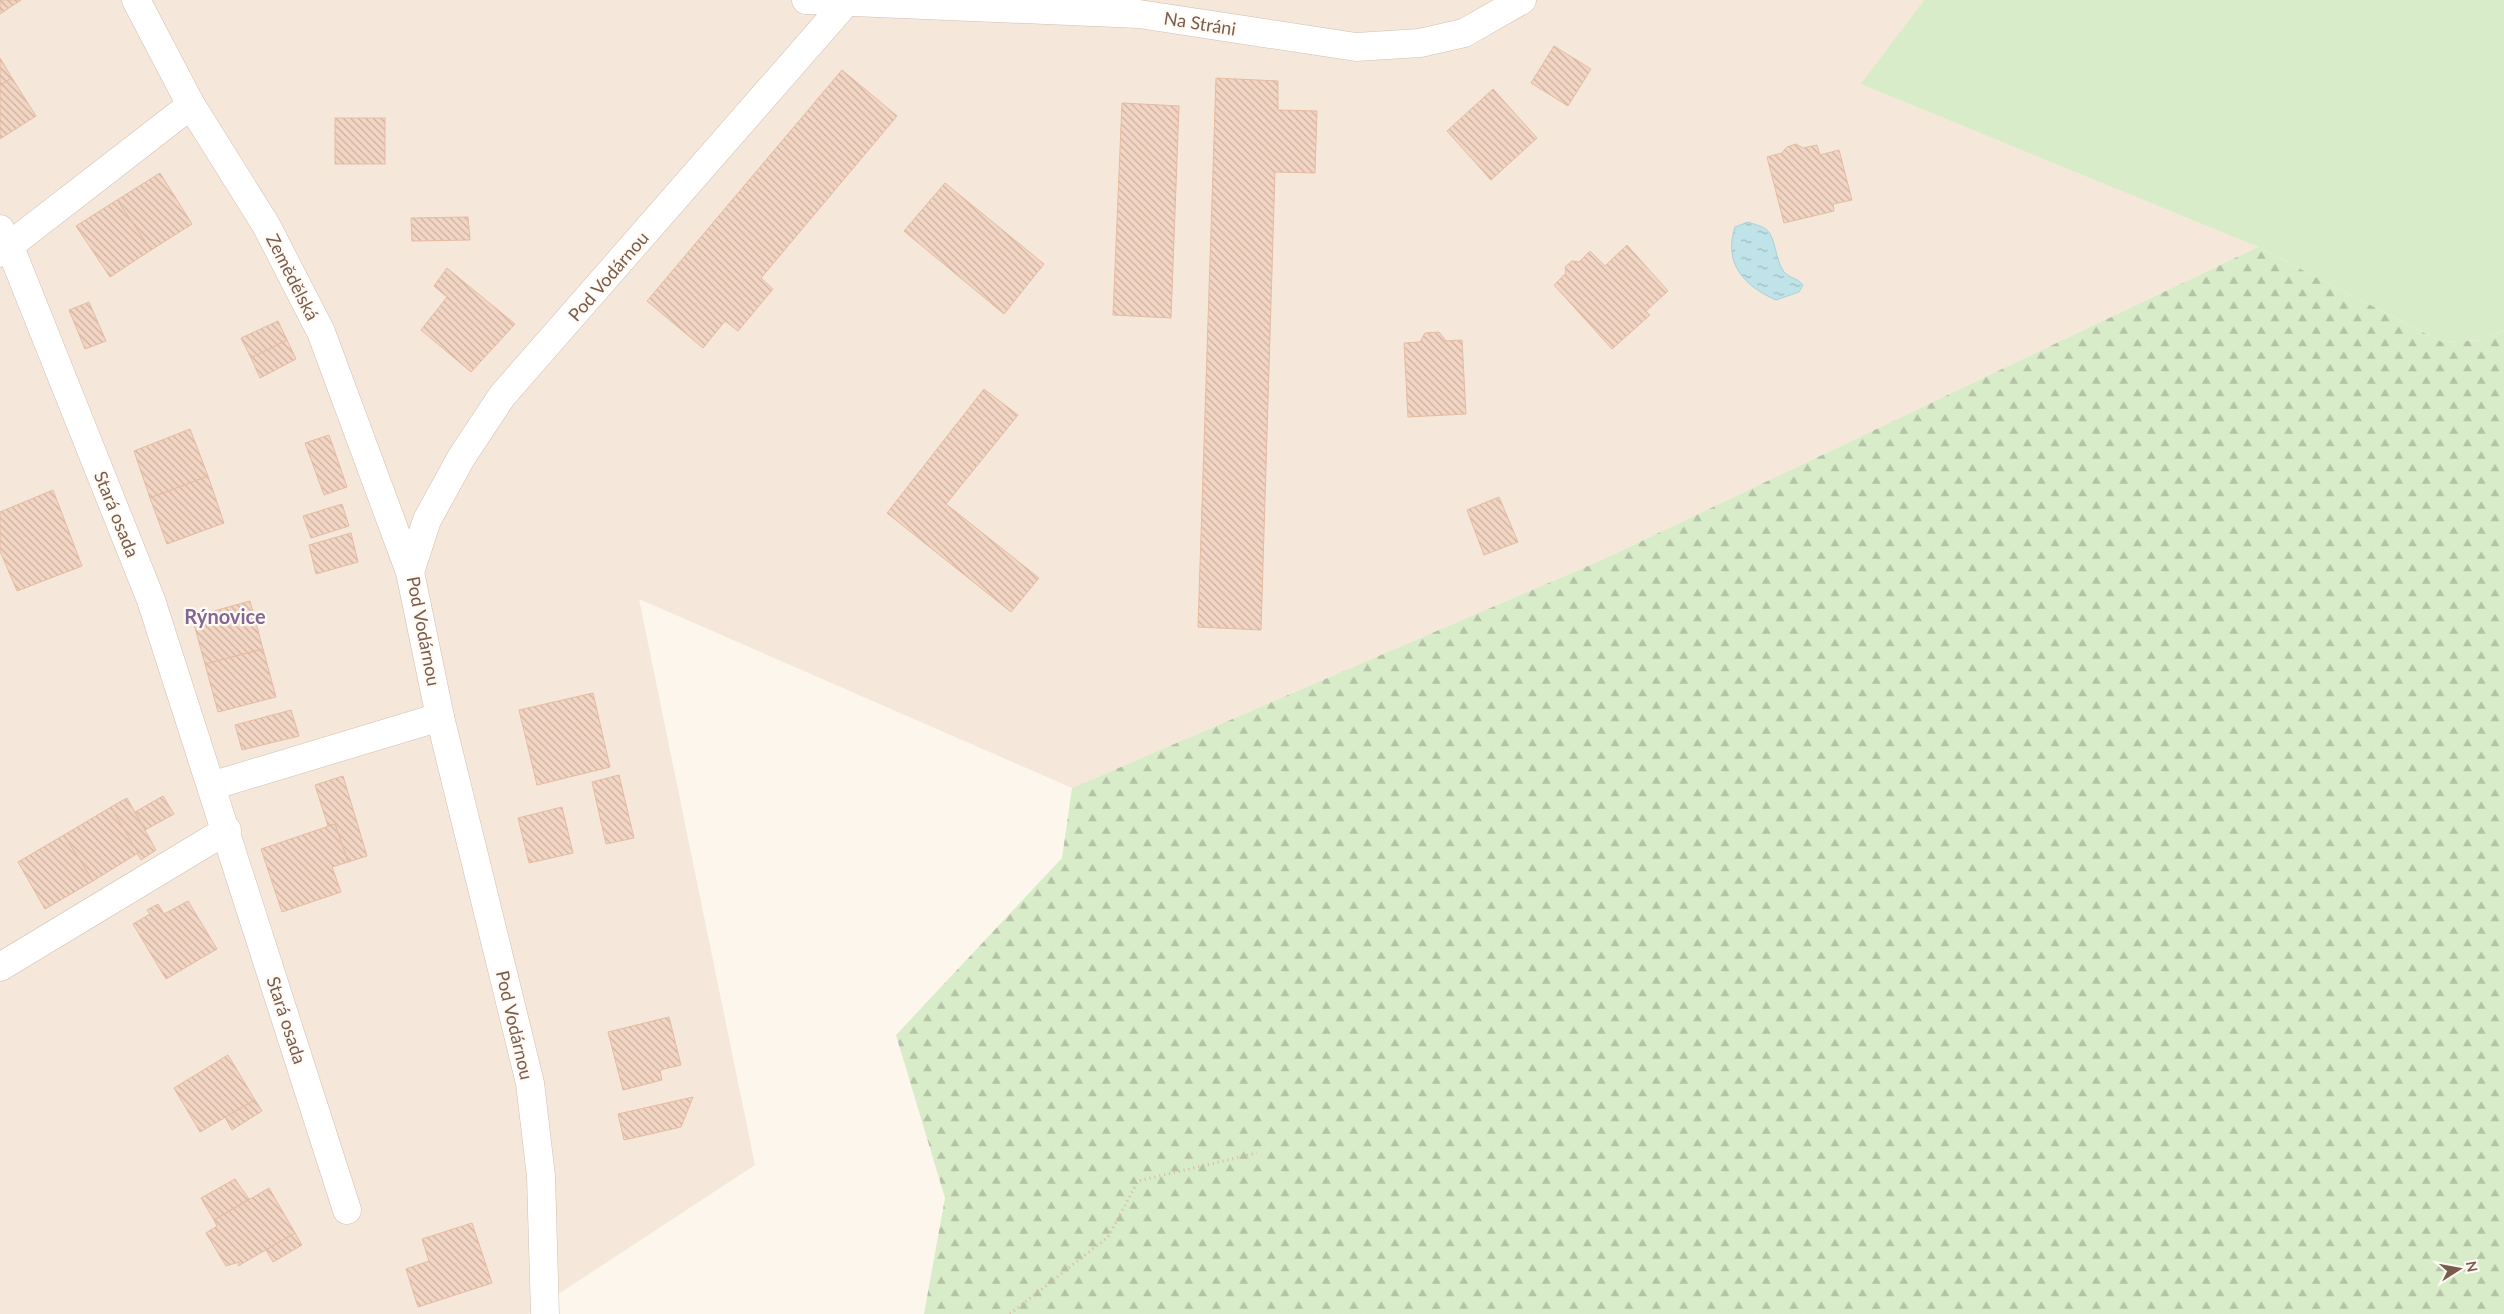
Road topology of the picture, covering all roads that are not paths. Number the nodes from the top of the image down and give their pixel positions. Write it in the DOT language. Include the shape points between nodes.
graph roads {
  1 [pos="136,0"];
  2 [pos="806,0"];
  3 [pos="1522,0"];
  4 [pos="847,2"];
  5 [pos="191,105"];
  6 [pos="3,243"];
  7 [pos="410,572"];
  8 [pos="440,717"];
  9 [pos="211,786"];
  10 [pos="227,830"];
  11 [pos="0,967"];
  12 [pos="347,1210"];
  13 [pos="545,1314"];
  1 -- 5 [label="street, Zemědělská"];
  2 -- 4 [label="street, Na Stráni"];
  3 -- 4 [label="street, Na Stráni" via="1464,33 1420,43 1356,47 1139,14"];
  4 -- 7 [label="street, Pod Vodárnou" via="502,396 461,458 427,520"];
  5 -- 6 [label="street, Stará osada"];
  5 -- 7 [label="street, Zemědělská" via="266,225 321,332"];
  6 -- 9 [label="street, Stará osada" via="151,600"];
  7 -- 8 [label="street, Pod Vodárnou"];
  8 -- 9 [label="street"];
  8 -- 13 [label="street, Pod Vodárnou" via="530,1083 541,1176"];
  9 -- 10 [label="street, Stará osada"];
  10 -- 11 [label="street"];
  10 -- 12 [label="street, Stará osada"];
}
